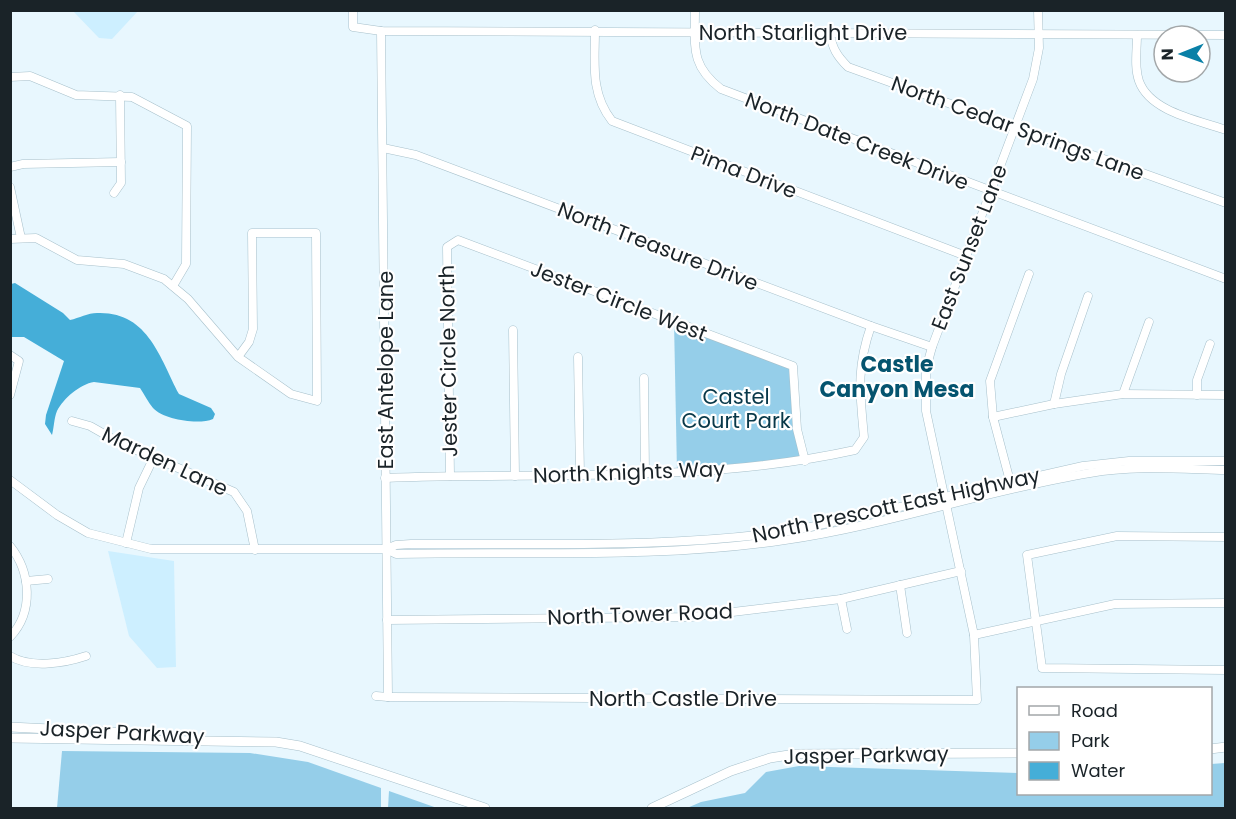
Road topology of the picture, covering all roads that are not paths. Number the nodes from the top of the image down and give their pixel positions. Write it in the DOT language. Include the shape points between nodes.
graph roads {
  1 [pos="353,10"];
  2 [pos="695,10"];
  3 [pos="1038,10"];
  4 [pos="596,30"];
  5 [pos="381,31"];
  6 [pos="695,32"];
  7 [pos="830,33"];
  8 [pos="1039,34"];
  9 [pos="1137,35"];
  10 [pos="1226,35"];
  11 [pos="10,77"];
  12 [pos="120,95"];
  13 [pos="1015,126"];
  14 [pos="1226,130"];
  15 [pos="383,148"];
  16 [pos="121,162"];
  17 [pos="10,167"];
  18 [pos="10,187"];
  19 [pos="991,190"];
  20 [pos="114,193"];
  21 [pos="1226,203"];
  22 [pos="21,238"];
  23 [pos="10,239"];
  24 [pos="447,247"];
  25 [pos="966,256"];
  26 [pos="1029,274"];
  27 [pos="1226,279"];
  28 [pos="173,286"];
  29 [pos="1088,296"];
  30 [pos="1149,322"];
  31 [pos="871,326"];
  32 [pos="513,330"];
  33 [pos="1210,344"];
  34 [pos="932,346"];
  35 [pos="10,355"];
  36 [pos="238,357"];
  37 [pos="578,357"];
  38 [pos="644,378"];
  39 [pos="10,394"];
  40 [pos="1123,394"];
  41 [pos="1197,395"];
  42 [pos="1226,395"];
  43 [pos="1054,404"];
  44 [pos="993,417"];
  45 [pos="72,421"];
  46 [pos="153,459"];
  47 [pos="805,461"];
  48 [pos="1226,461"];
  49 [pos="1177,465"];
  50 [pos="1226,470"];
  51 [pos="645,474"];
  52 [pos="580,475"];
  53 [pos="450,476"];
  54 [pos="514,476"];
  55 [pos="385,478"];
  56 [pos="11,480"];
  57 [pos="1012,486"];
  58 [pos="946,501"];
  59 [pos="1226,537"];
  60 [pos="126,543"];
  61 [pos="10,546"];
  62 [pos="386,549"];
  63 [pos="255,550"];
  64 [pos="961,571"];
  65 [pos="48,579"];
  66 [pos="26,581"];
  67 [pos="900,585"];
  68 [pos="841,599"];
  69 [pos="1226,603"];
  70 [pos="387,620"];
  71 [pos="1037,620"];
  72 [pos="847,629"];
  73 [pos="907,633"];
  74 [pos="974,635"];
  75 [pos="10,637"];
  76 [pos="10,656"];
  77 [pos="86,656"];
  78 [pos="1226,670"];
  79 [pos="376,696"];
  80 [pos="388,697"];
  81 [pos="977,700"];
  82 [pos="10,727"];
  83 [pos="10,738"];
  84 [pos="234,740"];
  85 [pos="1017,753"];
  86 [pos="485,808"];
  87 [pos="652,808"];
  1 -- 5 [label="street, North Starlight Drive" via="353,27"];
  2 -- 6 [label="street, North Date Creek Drive"];
  3 -- 8 [label="street, East Sunset Lane"];
  4 -- 5 [label="street, North Starlight Drive"];
  4 -- 6 [label="street, North Starlight Drive"];
  4 -- 25 [label="street, Pima Drive" via="596,90 612,121"];
  5 -- 15 [label="street, East Antelope Lane"];
  6 -- 7 [label="street, North Starlight Drive"];
  6 -- 19 [label="street, North Date Creek Drive" via="698,66 721,89"];
  7 -- 8 [label="street, North Starlight Drive"];
  7 -- 13 [label="street, North Cedar Springs Lane" via="831,45 848,67"];
  8 -- 9 [label="street, North Starlight Drive"];
  8 -- 13 [label="street, East Sunset Lane" via="1033,79"];
  9 -- 10 [label="street, North Starlight Drive"];
  9 -- 14 [label="street" via="1137,69 1144,91 1166,108"];
  11 -- 12 [label="street" via="30,76 76,95"];
  12 -- 16 [label="street"];
  12 -- 28 [label="street" via="132,97 187,126 186,264"];
  13 -- 19 [label="street, East Sunset Lane"];
  13 -- 21 [label="street, North Cedar Springs Lane"];
  15 -- 31 [label="street, North Treasure Drive" via="416,154"];
  15 -- 55 [label="street, East Antelope Lane"];
  16 -- 17 [label="street"];
  16 -- 20 [label="street" via="121,183"];
  18 -- 22 [label="street"];
  19 -- 25 [label="street, East Sunset Lane"];
  19 -- 27 [label="street, North Date Creek Drive"];
  22 -- 23 [label="street"];
  22 -- 28 [label="street" via="49,243 76,260 147,270"];
  24 -- 47 [label="street, Jester Circle West" via="458,240 793,366 797,429"];
  24 -- 53 [label="street, Jester Circle North"];
  25 -- 34 [label="street, East Sunset Lane"];
  26 -- 44 [label="street" via="990,381"];
  28 -- 36 [label="street"];
  29 -- 43 [label="street"];
  30 -- 40 [label="street"];
  31 -- 34 [label="street, North Treasure Drive"];
  31 -- 47 [label="street, North Knights Way" via="861,355 859,381 864,437 855,450"];
  32 -- 54 [label="street"];
  33 -- 41 [label="street" via="1197,380"];
  34 -- 58 [label="street, East Sunset Lane" via="926,369 926,411"];
  35 -- 39 [label="street" via="19,361"];
  36 -- 36 [label="street" via="253,329 252,233 316,233 317,401 291,394"];
  37 -- 52 [label="street"];
  38 -- 51 [label="street"];
  40 -- 41 [label="street"];
  40 -- 43 [label="street"];
  41 -- 42 [label="street"];
  43 -- 44 [label="street"];
  44 -- 57 [label="street"];
  45 -- 46 [label="street, Marden Lane" via="90,426"];
  46 -- 60 [label="street" via="139,488"];
  46 -- 63 [label="street, Marden Lane" via="234,492 247,511"];
  47 -- 51 [label="street, North Knights Way"];
  48 -- 49 [label="street, North Prescott East Highway"];
  49 -- 50 [label="street, North Prescott East Highway"];
  49 -- 57 [label="street, North Prescott East Highway" via="1091,472"];
  51 -- 52 [label="street, North Knights Way"];
  52 -- 54 [label="street, North Knights Way"];
  53 -- 54 [label="street, North Knights Way"];
  53 -- 55 [label="street, North Knights Way"];
  55 -- 62 [label="street, East Antelope Lane"];
  56 -- 60 [label="street, North Prescott East Highway" via="88,533"];
  57 -- 58 [label="street, North Prescott East Highway"];
  58 -- 62 [label="street, North Prescott East Highway" via="693,550 580,547 396,554"];
  58 -- 64 [label="street, East Sunset Lane"];
  59 -- 71 [label="street" via="1117,536 1027,555"];
  60 -- 63 [label="street, North Prescott East Highway" via="151,549"];
  61 -- 66 [label="street" via="20,557"];
  62 -- 63 [label="street, North Prescott East Highway"];
  62 -- 70 [label="street, East Antelope Lane"];
  64 -- 67 [label="street, North Tower Road"];
  64 -- 74 [label="street, East Sunset Lane"];
  65 -- 66 [label="street"];
  66 -- 75 [label="street" via="27,602 17,630"];
  67 -- 68 [label="street, North Tower Road"];
  67 -- 73 [label="street"];
  68 -- 70 [label="street, North Tower Road" via="691,617"];
  68 -- 72 [label="street"];
  69 -- 71 [label="street" via="1115,603"];
  70 -- 80 [label="street, East Antelope Lane"];
  71 -- 74 [label="street"];
  71 -- 78 [label="street" via="1042,668"];
  74 -- 81 [label="street, East Sunset Lane"];
  76 -- 77 [label="street" via="24,662 66,663"];
  79 -- 80 [label="street"];
  80 -- 81 [label="street, North Castle Drive"];
  82 -- 84 [label="main road, Jasper Parkway"];
  83 -- 84 [label="main road, Jasper Parkway"];
  84 -- 86 [label="main road, Jasper Parkway" via="300,746"];
  85 -- 87 [label="main road, Jasper Parkway" via="795,754 731,771"];
}
